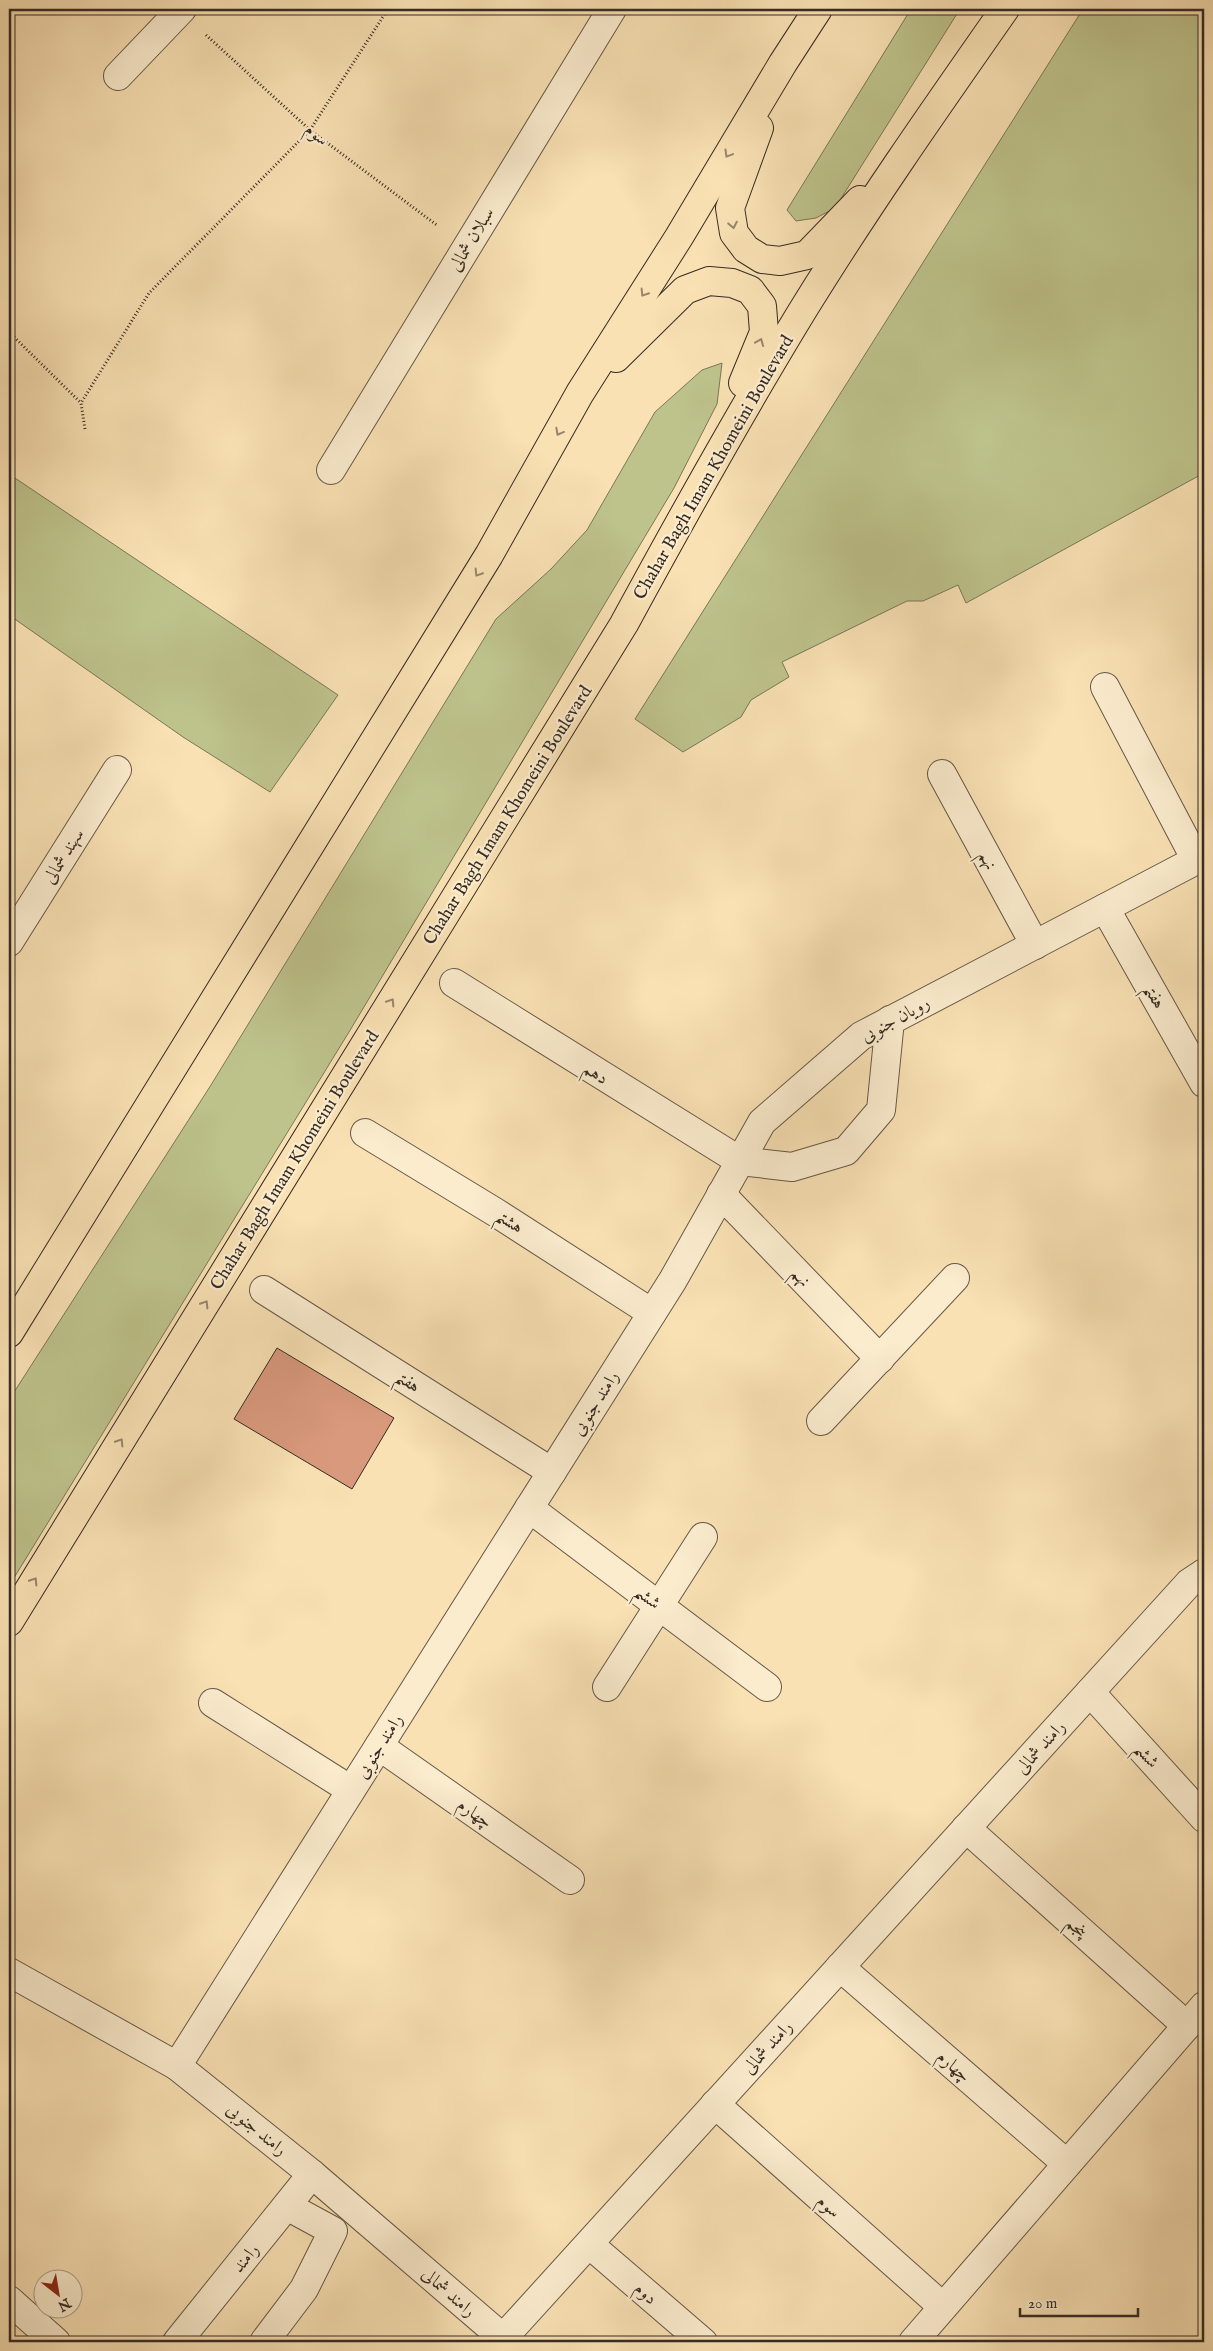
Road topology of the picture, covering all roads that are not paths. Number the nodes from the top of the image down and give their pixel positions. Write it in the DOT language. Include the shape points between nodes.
graph roads {
  1 [pos="612,9"];
  2 [pos="818,9"];
  3 [pos="1005,9"];
  4 [pos="179,10"];
  5 [pos="783,63"];
  6 [pos="118,76"];
  7 [pos="902,157"];
  8 [pos="580,393"];
  9 [pos="709,468"];
  10 [pos="330,470"];
  11 [pos="1105,687"];
  12 [pos="117,770"];
  13 [pos="942,774"];
  14 [pos="1200,858"];
  15 [pos="1105,908"];
  16 [pos="9,942"];
  17 [pos="1035,945"];
  18 [pos="454,983"];
  19 [pos="890,1020"];
  20 [pos="1204,1083"];
  21 [pos="365,1133"];
  22 [pos="740,1161"];
  23 [pos="721,1194"];
  24 [pos="955,1278"];
  25 [pos="673,1280"];
  26 [pos="264,1290"];
  27 [pos="652,1313"];
  28 [pos="9,1334"];
  29 [pos="880,1359"];
  30 [pos="821,1422"];
  31 [pos="552,1472"];
  32 [pos="528,1508"];
  33 [pos="703,1537"];
  34 [pos="1204,1573"];
  35 [pos="660,1606"];
  36 [pos="9,1622"];
  37 [pos="607,1687"];
  38 [pos="767,1688"];
  39 [pos="1090,1692"];
  40 [pos="213,1703"];
  41 [pos="379,1746"];
  42 [pos="351,1790"];
  43 [pos="1204,1818"];
  44 [pos="966,1828"];
  45 [pos="570,1880"];
  46 [pos="840,1967"];
  47 [pos="9,1972"];
  48 [pos="1196,2016"];
  49 [pos="177,2066"];
  50 [pos="715,2104"];
  51 [pos="1067,2164"];
  52 [pos="312,2174"];
  53 [pos="287,2206"];
  54 [pos="351,2208"];
  55 [pos="333,2231"];
  56 [pos="589,2244"];
  57 [pos="9,2300"];
  58 [pos="943,2307"];
  59 [pos="503,2340"];
  60 [pos="56,2342"];
  61 [pos="177,2342"];
  62 [pos="264,2342"];
  63 [pos="703,2342"];
  64 [pos="913,2342"];
  1 -- 10 [label="street, سبلان شمالی"];
  2 -- 5 [label="main road"];
  3 -- 7 [label="main road, Chahar Bagh Imam Khomeini Boulevard"];
  4 -- 6 [label="street"];
  5 -- 7 [label="main road, one-way" via="730,208 734,233 746,249 762,259 780,261 807,254"];
  5 -- 8 [label="main road, one-way" via="679,237"];
  7 -- 9 [label="main road, Chahar Bagh Imam Khomeini Boulevard" via="802,311"];
  9 -- 8 [label="main road, one-way" via="764,332 762,306 750,290 732,283 709,280 685,290"];
  8 -- 28 [label="main road, one-way" via="489,555"];
  36 -- 9 [label="main road, Chahar Bagh Imam Khomeini Boulevard, one-way" via="624,624"];
  11 -- 14 [label="street"];
  12 -- 16 [label="street, سهند شمالی"];
  13 -- 17 [label="street, نهم"];
  14 -- 15 [label="street, رویان جنوبی"];
  15 -- 17 [label="street, رویان جنوبی"];
  15 -- 20 [label="street, هفتم"];
  17 -- 19 [label="street, رویان جنوبی"];
  18 -- 22 [label="street, دهم"];
  19 -- 22 [label="street, رویان جنوبی" via="861,1036 762,1122"];
  19 -- 22 [label="street" via="881,1110 846,1151 792,1167"];
  21 -- 27 [label="street, هشتم"];
  22 -- 23 [label="street, رویان جنوبی"];
  23 -- 25 [label="street, رویان جنوبی"];
  23 -- 29 [label="street, نهم"];
  24 -- 29 [label="street"];
  25 -- 27 [label="street, رامند جنوبی"];
  26 -- 31 [label="street, هفتم"];
  27 -- 31 [label="street, رامند جنوبی"];
  29 -- 30 [label="street"];
  31 -- 32 [label="street, رامند جنوبی"];
  32 -- 35 [label="street, ششم"];
  32 -- 41 [label="street, رامند جنوبی"];
  33 -- 35 [label="street"];
  34 -- 39 [label="street, رامند شمالی" via="1189,1583"];
  35 -- 37 [label="street"];
  35 -- 38 [label="street, ششم"];
  39 -- 43 [label="street, ششم"];
  39 -- 44 [label="street, رامند شمالی"];
  40 -- 42 [label="street"];
  41 -- 42 [label="street, رامند جنوبی"];
  41 -- 45 [label="street, چهارم"];
  42 -- 49 [label="street, رامند جنوبی"];
  44 -- 46 [label="street, رامند شمالی"];
  44 -- 48 [label="street, پنجم"];
  46 -- 50 [label="street, رامند شمالی"];
  46 -- 51 [label="street, چهارم"];
  47 -- 49 [label="street"];
  48 -- 51 [label="street"];
  49 -- 52 [label="street, رامند جنوبی"];
  50 -- 56 [label="street, رامند شمالی"];
  50 -- 58 [label="street, سوم"];
  51 -- 58 [label="street"];
  52 -- 53 [label="street, رامند"];
  52 -- 54 [label="street, رامند شمالی"];
  53 -- 55 [label="street"];
  53 -- 61 [label="street, رامند"];
  54 -- 55 [label="street"];
  54 -- 59 [label="street, رامند شمالی"];
  55 -- 62 [label="street" via="304,2289"];
  56 -- 59 [label="street, رامند شمالی"];
  56 -- 63 [label="street, دوم"];
  57 -- 60 [label="street"];
  58 -- 64 [label="street"];
}
